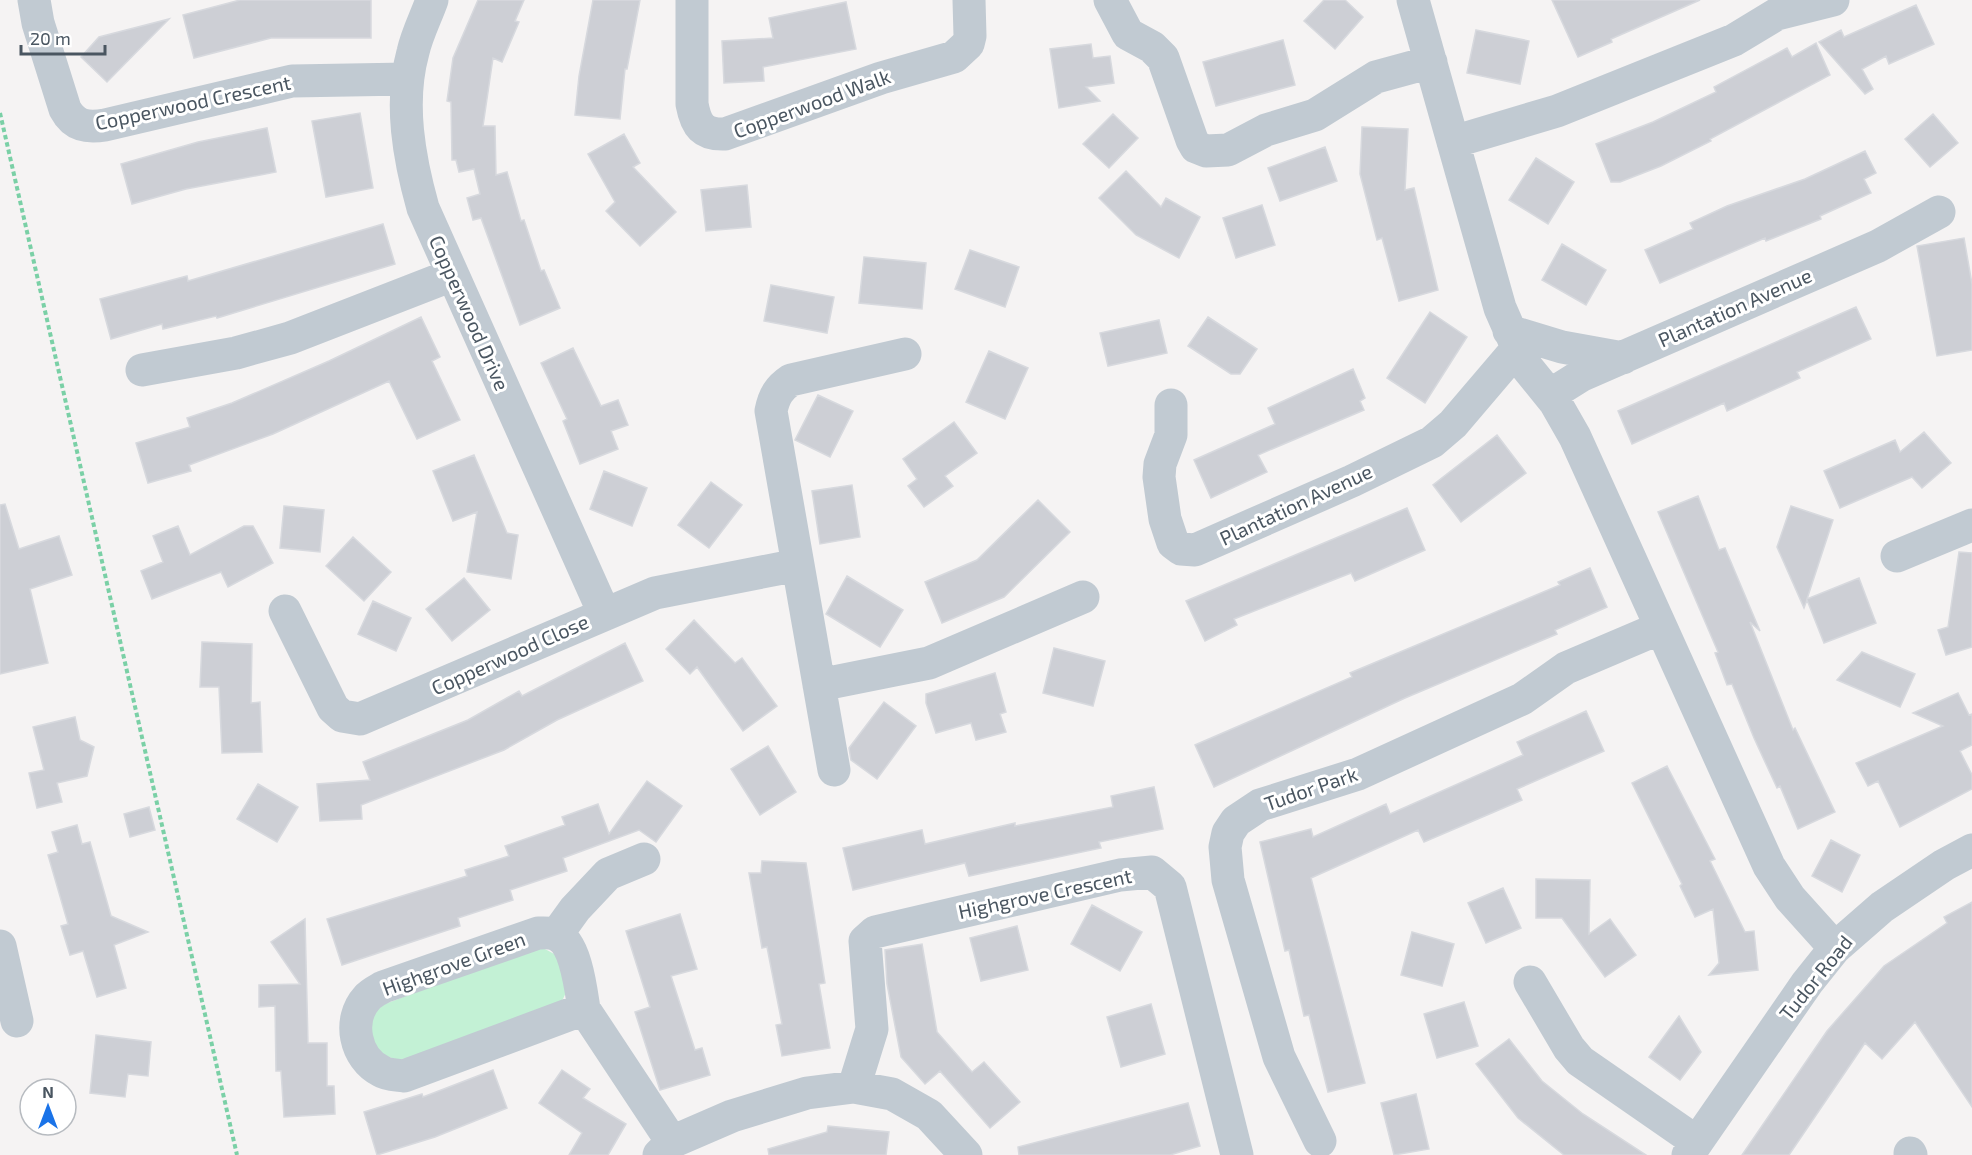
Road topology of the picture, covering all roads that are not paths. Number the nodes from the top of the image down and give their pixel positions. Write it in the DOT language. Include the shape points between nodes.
graph roads {
  1 [pos="34,0"];
  2 [pos="432,0"];
  3 [pos="692,0"];
  4 [pos="969,0"];
  5 [pos="1110,0"];
  6 [pos="1413,0"];
  7 [pos="1833,0"];
  8 [pos="1431,62"];
  9 [pos="407,79"];
  10 [pos="1453,142"];
  11 [pos="1939,212"];
  12 [pos="452,276"];
  13 [pos="1513,340"];
  14 [pos="906,354"];
  15 [pos="1623,358"];
  16 [pos="142,370"];
  17 [pos="1550,395"];
  18 [pos="1171,405"];
  19 [pos="1972,525"];
  20 [pos="1897,556"];
  21 [pos="798,566"];
  22 [pos="1083,597"];
  23 [pos="285,611"];
  24 [pos="604,613"];
  25 [pos="1660,628"];
  26 [pos="819,685"];
  27 [pos="834,770"];
  28 [pos="1972,850"];
  29 [pos="644,859"];
  30 [pos="556,934"];
  31 [pos="0,946"];
  32 [pos="1835,948"];
  33 [pos="1530,982"];
  34 [pos="584,1010"];
  35 [pos="17,1021"];
  36 [pos="854,1088"];
  37 [pos="1320,1141"];
  38 [pos="666,1148"];
  39 [pos="1692,1149"];
  40 [pos="966,1155"];
  41 [pos="1237,1155"];
  1 -- 9 [label="street, Copperwood Crescent" via="65,109 72,121 84,126 105,125 302,79"];
  2 -- 9 [label="street, Copperwood Drive"];
  3 -- 4 [label="street, Copperwood Walk" via="694,120 711,135 725,134 881,78 954,57 970,36"];
  5 -- 8 [label="street" via="1128,34 1163,58 1192,141 1206,151 1228,150 1266,130 1321,112 1376,77"];
  6 -- 8 [label="street"];
  7 -- 10 [label="street" via="1777,14 1734,40 1557,111"];
  8 -- 10 [label="street"];
  9 -- 12 [label="street, Copperwood Drive" via="407,117 416,184"];
  10 -- 13 [label="street"];
  11 -- 15 [label="street, Plantation Avenue" via="1878,246"];
  12 -- 16 [label="street" via="290,338"];
  12 -- 24 [label="street, Copperwood Drive"];
  13 -- 15 [label="street"];
  13 -- 17 [label="street" via="1530,372"];
  13 -- 18 [label="street, Plantation Avenue" via="1453,424 1432,442 1195,550 1181,549 1173,543 1165,519 1159,477 1171,435"];
  14 -- 21 [label="street" via="804,375 782,386 774,398 771,420"];
  15 -- 17 [label="street, Plantation Avenue" via="1572,380"];
  17 -- 25 [label="street" via="1575,437"];
  19 -- 20 [label="street"];
  21 -- 24 [label="street, Copperwood Close" via="655,593"];
  21 -- 26 [label="street"];
  22 -- 26 [label="street" via="929,663"];
  23 -- 24 [label="street, Copperwood Close" via="331,705 342,716 353,719 374,715"];
  25 -- 32 [label="street" via="1769,866 1790,898"];
  25 -- 37 [label="street, Tudor Park" via="1566,668 1522,699 1358,774 1260,805 1236,821 1228,833 1228,880 1279,1057"];
  26 -- 27 [label="street"];
  28 -- 32 [label="street, Tudor Road" via="1882,907"];
  29 -- 30 [label="street" via="608,874"];
  30 -- 34 [label="street" via="569,946 580,979"];
  30 -- 34 [label="street, Highgrove Green" via="538,933 383,987 368,996 360,1009 355,1037 366,1060 382,1072 404,1076"];
  31 -- 35 [label="street"];
  32 -- 39 [label="street, Tudor Road" via="1807,982"];
  33 -- 39 [label="street, Tudor Road" via="1580,1061"];
  34 -- 38 [label="street"];
  36 -- 38 [label="street" via="796,1097 732,1116"];
  36 -- 40 [label="street" via="892,1094 929,1115"];
  36 -- 41 [label="street, Highgrove Crescent" via="872,1029 866,941 875,932 1120,875 1152,872 1170,887"];
}
